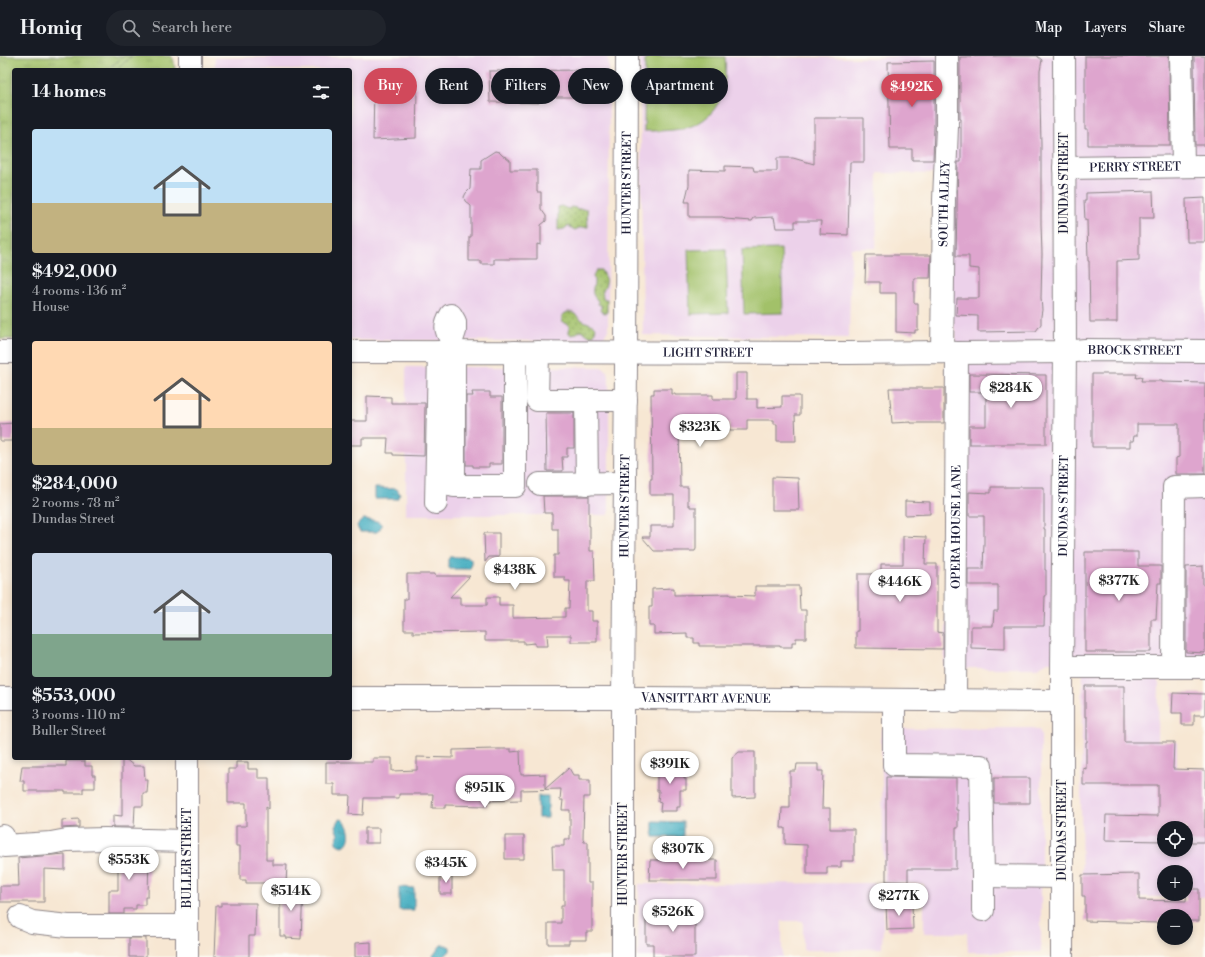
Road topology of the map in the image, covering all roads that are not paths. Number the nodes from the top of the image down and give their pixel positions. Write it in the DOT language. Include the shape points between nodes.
graph roads {
  1 [pos="190,56"];
  2 [pos="627,56"];
  3 [pos="946,56"];
  4 [pos="1064,56"];
  5 [pos="1181,56"];
  6 [pos="190,68"];
  7 [pos="1182,166"];
  8 [pos="1205,166"];
  9 [pos="1064,168"];
  10 [pos="448,348"];
  11 [pos="1205,351"];
  12 [pos="0,352"];
  13 [pos="12,352"];
  14 [pos="352,352"];
  15 [pos="515,352"];
  16 [pos="538,352"];
  17 [pos="626,352"];
  18 [pos="1065,352"];
  19 [pos="950,353"];
  20 [pos="586,400"];
  21 [pos="626,400"];
  22 [pos="625,483"];
  23 [pos="540,484"];
  24 [pos="587,484"];
  25 [pos="1205,486"];
  26 [pos="436,503"];
  27 [pos="1062,667"];
  28 [pos="1173,667"];
  29 [pos="1205,667"];
  30 [pos="0,698"];
  31 [pos="12,698"];
  32 [pos="352,698"];
  33 [pos="623,698"];
  34 [pos="894,701"];
  35 [pos="955,701"];
  36 [pos="1062,701"];
  37 [pos="187,760"];
  38 [pos="3,836"];
  39 [pos="187,841"];
  40 [pos="983,876"];
  41 [pos="1062,877"];
  42 [pos="983,910"];
  43 [pos="20,917"];
  44 [pos="187,926"];
  45 [pos="187,957"];
  46 [pos="623,957"];
  47 [pos="1062,957"];
  1 -- 6 [label="street"];
  2 -- 17 [label="street, HUNTER STREET"];
  3 -- 19 [label="street, SOUTH ALLEY" via="944,200"];
  4 -- 9 [label="street, DUNDAS STREET"];
  5 -- 7 [label="street"];
  7 -- 8 [label="street, PERRY STREET"];
  7 -- 9 [label="street, PERRY STREET"];
  9 -- 18 [label="street, DUNDAS STREET"];
  10 -- 14 [label="street, LIGHT STREET"];
  10 -- 15 [label="street, LIGHT STREET"];
  10 -- 15 [label="street" via="454,486 515,486"];
  10 -- 26 [label="street"];
  11 -- 18 [label="street, BROCK STREET"];
  12 -- 13 [label="street"];
  15 -- 16 [label="street, LIGHT STREET"];
  16 -- 17 [label="street, LIGHT STREET"];
  16 -- 20 [label="street" via="538,400"];
  17 -- 19 [label="street, LIGHT STREET"];
  17 -- 21 [label="street, HUNTER STREET"];
  18 -- 19 [label="street, LIGHT STREET"];
  18 -- 27 [label="street, DUNDAS STREET"];
  19 -- 35 [label="street, OPERA HOUSE LANE"];
  20 -- 21 [label="street"];
  20 -- 24 [label="street"];
  21 -- 22 [label="street, HUNTER STREET"];
  22 -- 24 [label="street"];
  22 -- 33 [label="street, HUNTER STREET"];
  23 -- 24 [label="street"];
  25 -- 28 [label="street" via="1174,486"];
  27 -- 28 [label="street"];
  27 -- 36 [label="street, DUNDAS STREET"];
  28 -- 29 [label="street"];
  30 -- 31 [label="street"];
  32 -- 33 [label="street, VANSITTART AVENUE"];
  33 -- 34 [label="street, VANSITTART AVENUE"];
  33 -- 46 [label="street, HUNTER STREET"];
  34 -- 35 [label="street, VANSITTART AVENUE"];
  34 -- 40 [label="street" via="894,765 981,766"];
  35 -- 36 [label="street, VANSITTART AVENUE"];
  36 -- 41 [label="street, DUNDAS STREET"];
  37 -- 39 [label="street, BULLER STREET"];
  38 -- 39 [label="street" via="4,846 67,840"];
  39 -- 44 [label="street, BULLER STREET"];
  40 -- 41 [label="street"];
  40 -- 42 [label="street"];
  41 -- 47 [label="street, DUNDAS STREET"];
  43 -- 44 [label="street" via="32,922 68,926"];
  44 -- 45 [label="street, BULLER STREET"];
}
